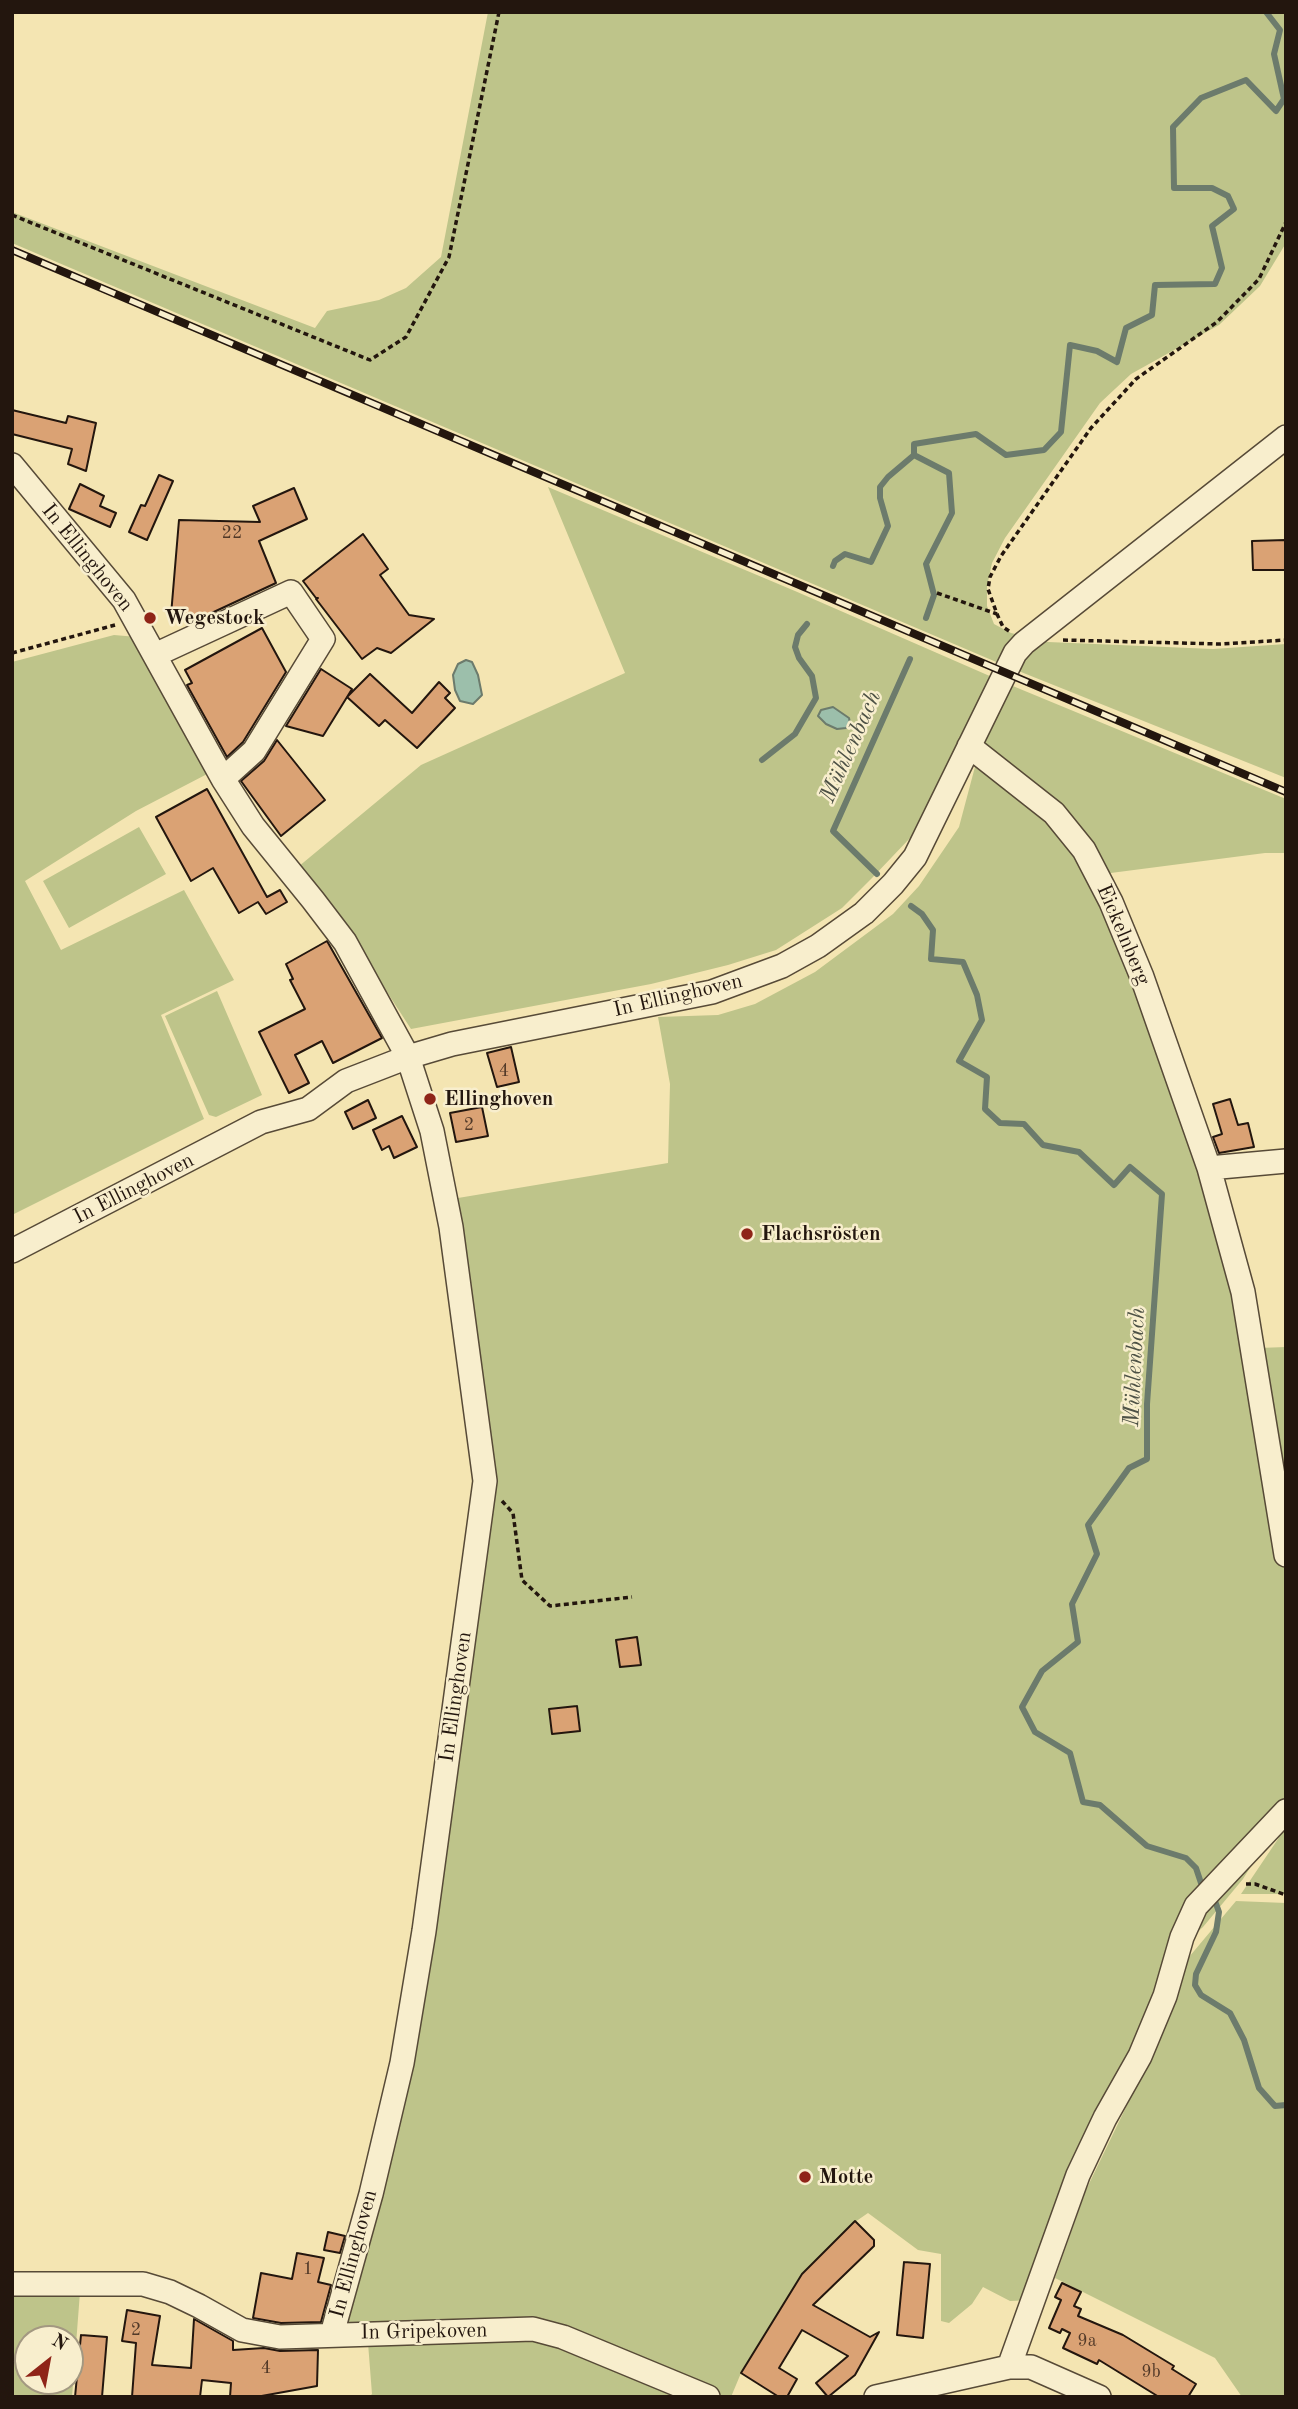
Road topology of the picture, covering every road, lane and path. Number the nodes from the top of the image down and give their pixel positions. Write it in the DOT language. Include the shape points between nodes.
graph roads {
  1 [pos="499,12"];
  2 [pos="12,215"];
  3 [pos="1286,222"];
  4 [pos="1286,437"];
  5 [pos="12,465"];
  6 [pos="937,593"];
  7 [pos="997,614"];
  8 [pos="136,620"];
  9 [pos="1031,638"];
  10 [pos="1286,640"];
  11 [pos="12,653"];
  12 [pos="155,655"];
  13 [pos="969,746"];
  14 [pos="223,779"];
  15 [pos="408,1057"];
  16 [pos="1286,1161"];
  17 [pos="1209,1168"];
  18 [pos="12,1251"];
  19 [pos="485,1481"];
  20 [pos="1286,1555"];
  21 [pos="632,1597"];
  22 [pos="1286,1811"];
  23 [pos="1220,1883"];
  24 [pos="1286,1895"];
  25 [pos="12,2284"];
  26 [pos="332,2334"];
  27 [pos="1009,2367"];
  28 [pos="1096,2396"];
  29 [pos="708,2397"];
  30 [pos="876,2397"];
  1 -- 2 [label="path" via="449,257 406,337 370,360"];
  3 -- 7 [label="path" via="1259,279 1217,322 1136,379 1091,428 990,577 988,589"];
  4 -- 9 [label="street"];
  5 -- 8 [label="street, In Ellinghoven"];
  6 -- 7 [label="path"];
  7 -- 9 [label="path" via="1003,626"];
  8 -- 11 [label="path"];
  8 -- 12 [label="street, In Ellinghoven"];
  9 -- 10 [label="path" via="1220,644"];
  9 -- 13 [label="street" via="1014,653"];
  12 -- 14 [label="street, In Ellinghoven"];
  12 -- 14 [label="street" via="291,592 323,639 254,751"];
  13 -- 15 [label="street, In Ellinghoven" via="915,857 893,884 864,913 782,966 712,992 452,1044"];
  13 -- 17 [label="street, Eickelnberg" via="1054,813 1084,850 1142,976"];
  14 -- 15 [label="street, In Ellinghoven" via="253,826 345,942"];
  15 -- 18 [label="street, In Ellinghoven" via="346,1081 308,1109 261,1122"];
  15 -- 19 [label="street, In Ellinghoven" via="432,1130 451,1227"];
  16 -- 17 [label="street"];
  17 -- 20 [label="street, Eickelnberg" via="1243,1292"];
  19 -- 21 [label="path" via="513,1513 522,1580 550,1606"];
  19 -- 26 [label="street, In Ellinghoven" via="402,2063"];
  22 -- 23 [label="street"];
  23 -- 24 [label="path" via="1255,1884"];
  23 -- 27 [label="street" via="1196,1906 1140,2056 1078,2175"];
  25 -- 26 [label="street, In Gripekoven" via="142,2284 190,2301 242,2330 280,2337"];
  26 -- 29 [label="street, In Gripekoven" via="533,2329 564,2337"];
  27 -- 28 [label="street" via="1031,2367"];
  27 -- 30 [label="street"];
}
